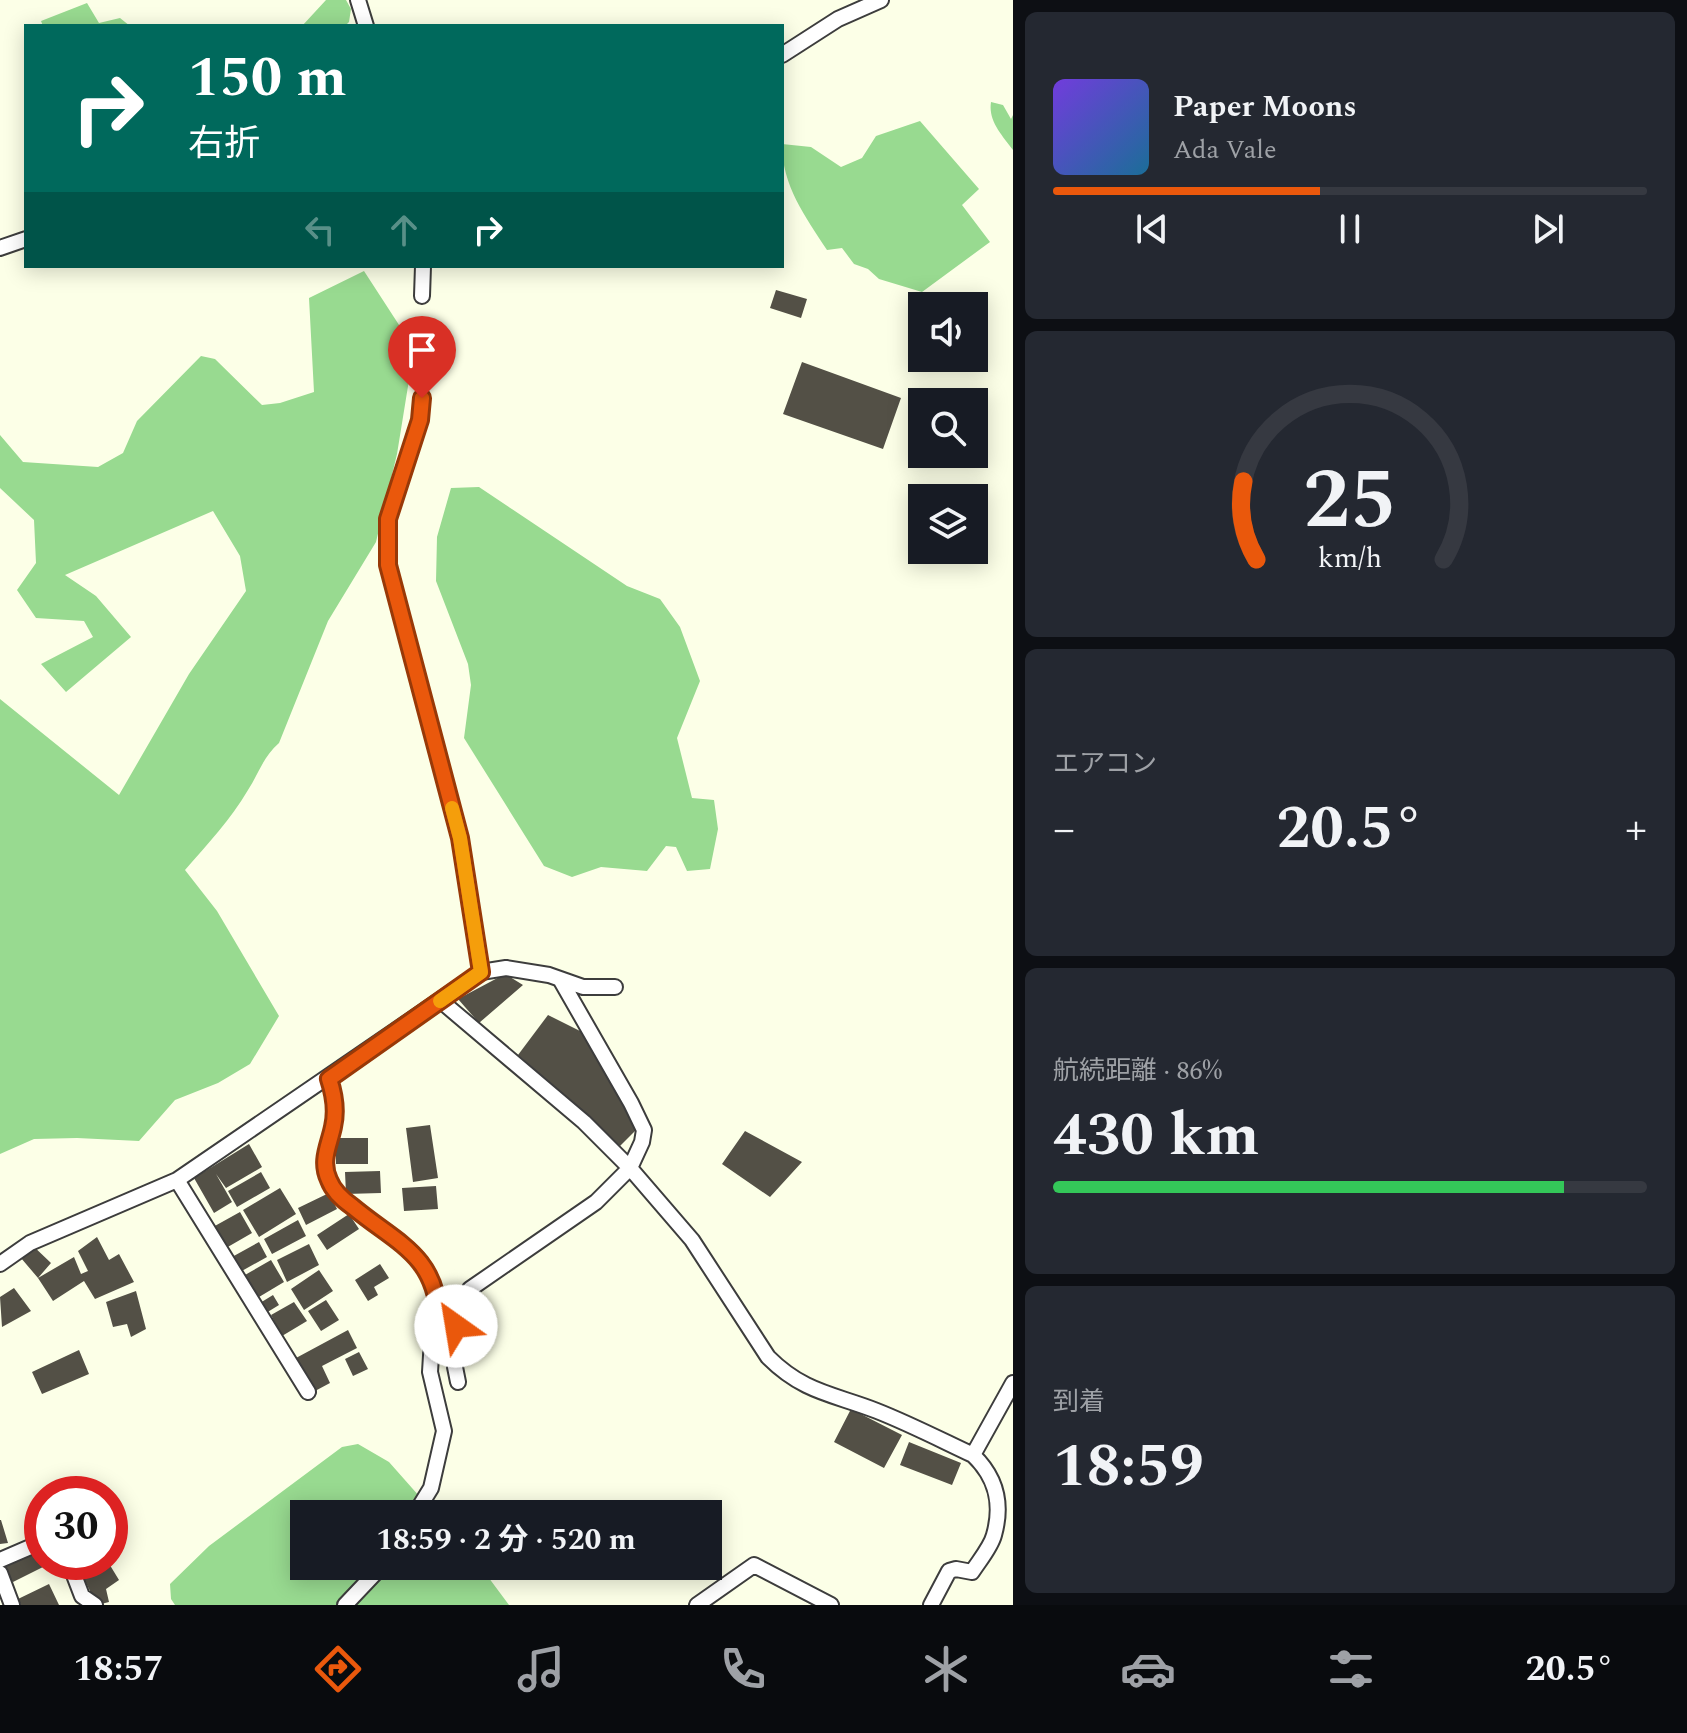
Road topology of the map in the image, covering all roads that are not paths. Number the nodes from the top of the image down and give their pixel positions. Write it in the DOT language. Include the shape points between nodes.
graph roads {
  1 [pos="358,0"];
  2 [pos="881,0"];
  3 [pos="365,24"];
  4 [pos="784,54"];
  5 [pos="24,240"];
  6 [pos="0,248"];
  7 [pos="423,268"];
  8 [pos="422,296"];
  9 [pos="422,398"];
  10 [pos="481,972"];
  11 [pos="560,979"];
  12 [pos="615,987"];
  13 [pos="441,1001"];
  14 [pos="329,1079"];
  15 [pos="630,1168"];
  16 [pos="177,1180"];
  17 [pos="0,1264"];
  18 [pos="439,1317"];
  19 [pos="456,1326"];
  20 [pos="458,1382"];
  21 [pos="1013,1383"];
  22 [pos="308,1392"];
  23 [pos="973,1455"];
  24 [pos="424,1500"];
  25 [pos="24,1550"];
  26 [pos="0,1560"];
  27 [pos="0,1573"];
  28 [pos="76,1580"];
  29 [pos="369,1580"];
  30 [pos="12,1605"];
  31 [pos="95,1605"];
  32 [pos="345,1605"];
  33 [pos="697,1605"];
  34 [pos="831,1605"];
  35 [pos="931,1605"];
  1 -- 3 [label="street"];
  2 -- 4 [label="street" via="838,19"];
  5 -- 6 [label="street"];
  7 -- 8 [label="street"];
  9 -- 10 [label="street" via="420,420 388,519 388,565 460,838"];
  10 -- 11 [label="street" via="506,968"];
  10 -- 13 [label="street"];
  11 -- 12 [label="street" via="583,987"];
  11 -- 15 [label="street" via="644,1130"];
  13 -- 14 [label="street"];
  13 -- 15 [label="street" via="584,1122"];
  14 -- 16 [label="street"];
  14 -- 18 [label="street" via="334,1123 324,1162 329,1182 341,1198 412,1251 431,1277"];
  15 -- 19 [label="street" via="596,1202 470,1289"];
  15 -- 23 [label="street" via="692,1240 782,1372 821,1394 876,1410"];
  16 -- 17 [label="street" via="30,1243"];
  16 -- 22 [label="street"];
  18 -- 19 [label="street"];
  18 -- 24 [label="street" via="430,1372 444,1431"];
  19 -- 20 [label="street"];
  21 -- 23 [label="street"];
  23 -- 35 [label="street" via="996,1487 994,1536 972,1572 949,1571"];
  25 -- 26 [label="street"];
  27 -- 30 [label="street"];
  28 -- 31 [label="street" via="82,1596"];
  29 -- 32 [label="street"];
  33 -- 34 [label="street" via="754,1565"];
}
